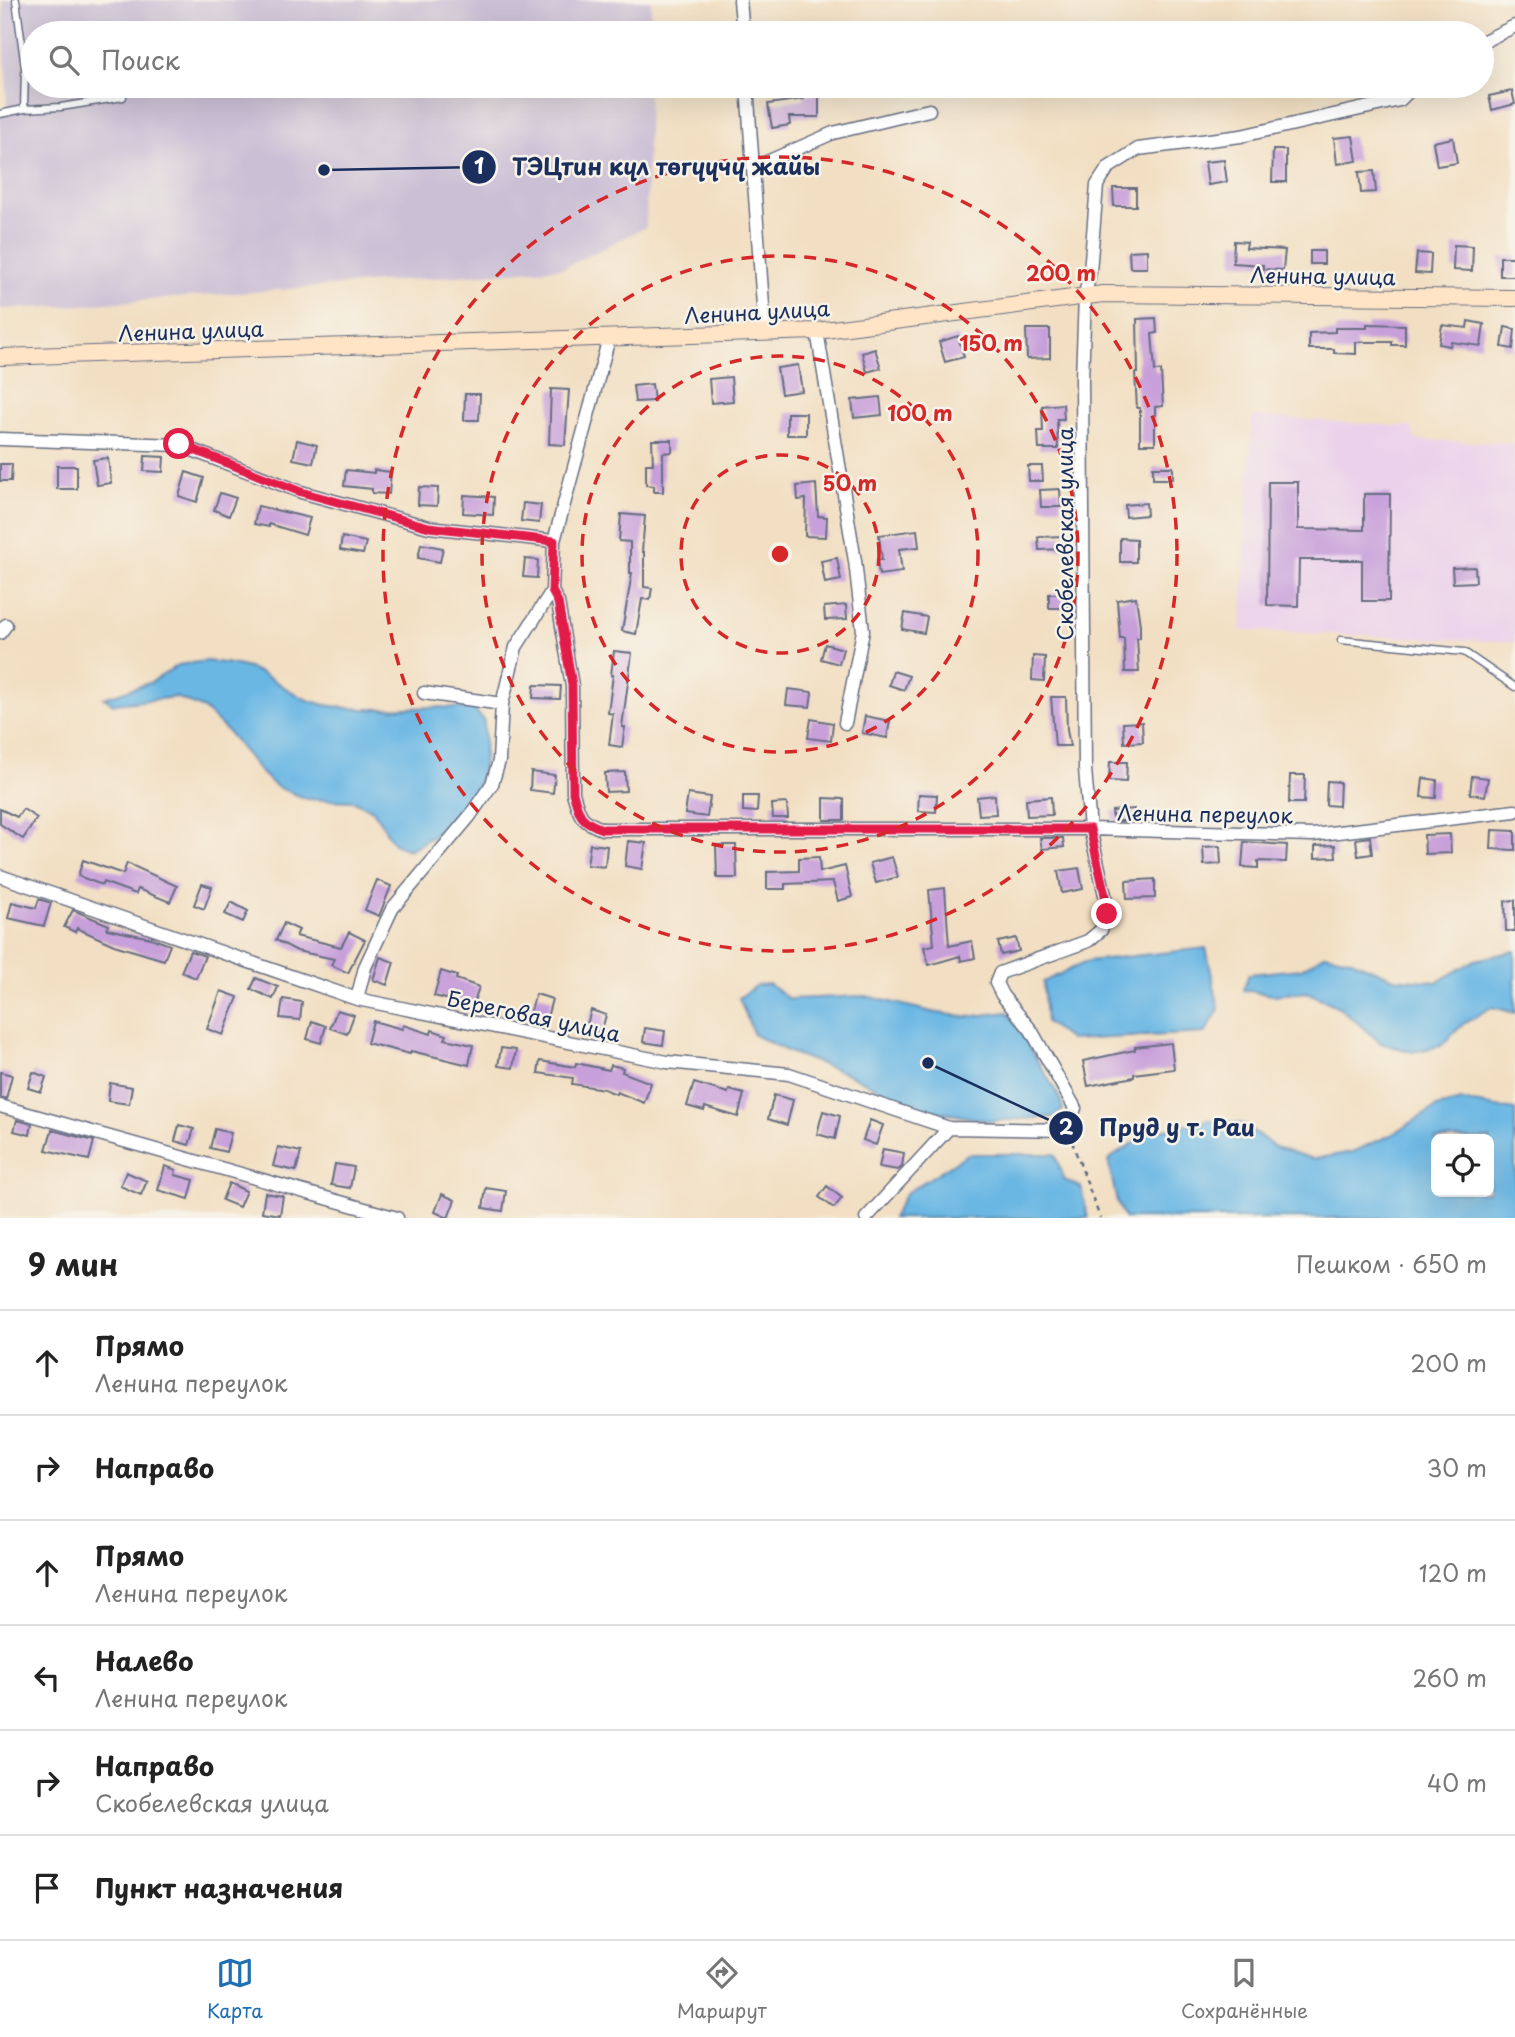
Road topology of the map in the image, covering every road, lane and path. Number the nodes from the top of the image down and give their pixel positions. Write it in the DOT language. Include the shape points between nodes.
graph roads {
  1 [pos="16,0"];
  2 [pos="740,0"];
  3 [pos="742,21"];
  4 [pos="1515,26"];
  5 [pos="1494,36"];
  6 [pos="21,38"];
  7 [pos="24,98"];
  8 [pos="116,98"];
  9 [pos="748,98"];
  10 [pos="1402,98"];
  11 [pos="24,109"];
  12 [pos="929,110"];
  13 [pos="0,114"];
  14 [pos="753,168"];
  15 [pos="1086,295"];
  16 [pos="1515,298"];
  17 [pos="817,331"];
  18 [pos="765,333"];
  19 [pos="609,338"];
  20 [pos="0,357"];
  21 [pos="0,439"];
  22 [pos="554,541"];
  23 [pos="552,591"];
  24 [pos="1341,640"];
  25 [pos="1515,687"];
  26 [pos="424,694"];
  27 [pos="502,704"];
  28 [pos="845,723"];
  29 [pos="1515,811"];
  30 [pos="1090,829"];
  31 [pos="0,876"];
  32 [pos="358,999"];
  33 [pos="0,1106"];
  34 [pos="949,1128"];
  35 [pos="1067,1129"];
  36 [pos="397,1218"];
  37 [pos="866,1218"];
  38 [pos="1100,1218"];
  1 -- 6 [label="lane"];
  2 -- 3 [label="street"];
  4 -- 5 [label="street"];
  7 -- 11 [label="lane"];
  8 -- 11 [label="lane"];
  9 -- 14 [label="street"];
  10 -- 15 [label="street, Скобелевская улица" via="1241,136 1138,149 1108,169 1097,185"];
  11 -- 13 [label="lane"];
  12 -- 14 [label="street" via="832,133"];
  14 -- 18 [label="street"];
  15 -- 16 [label="street, Ленина улица"];
  15 -- 17 [label="street, Ленина улица"];
  15 -- 30 [label="street, Скобелевская улица" via="1082,379 1085,769"];
  17 -- 18 [label="street, Ленина улица"];
  17 -- 28 [label="street" via="863,631"];
  18 -- 19 [label="street, Ленина улица"];
  19 -- 20 [label="street, Ленина улица"];
  19 -- 22 [label="street"];
  21 -- 22 [label="street" via="179,444 301,492 429,527"];
  22 -- 23 [label="street"];
  23 -- 27 [label="street" via="516,647"];
  23 -- 30 [label="street, Ленина переулок" via="558,602 572,685 573,793 585,822 602,829"];
  24 -- 25 [label="lane" via="1464,652"];
  26 -- 27 [label="street"];
  27 -- 32 [label="street" via="499,761 492,784 392,909 365,967"];
  29 -- 30 [label="street, Ленина переулок" via="1313,835"];
  30 -- 35 [label="street, Скобелевская улица" via="1105,895 1107,914 1101,930 1088,942 1000,973 996,983 1031,1030 1075,1108"];
  31 -- 32 [label="street, Береговая улица"];
  32 -- 34 [label="street, Береговая улица" via="667,1062 789,1074"];
  33 -- 36 [label="street"];
  34 -- 35 [label="street, Береговая улица"];
  34 -- 37 [label="street"];
  35 -- 38 [label="path"];
}
